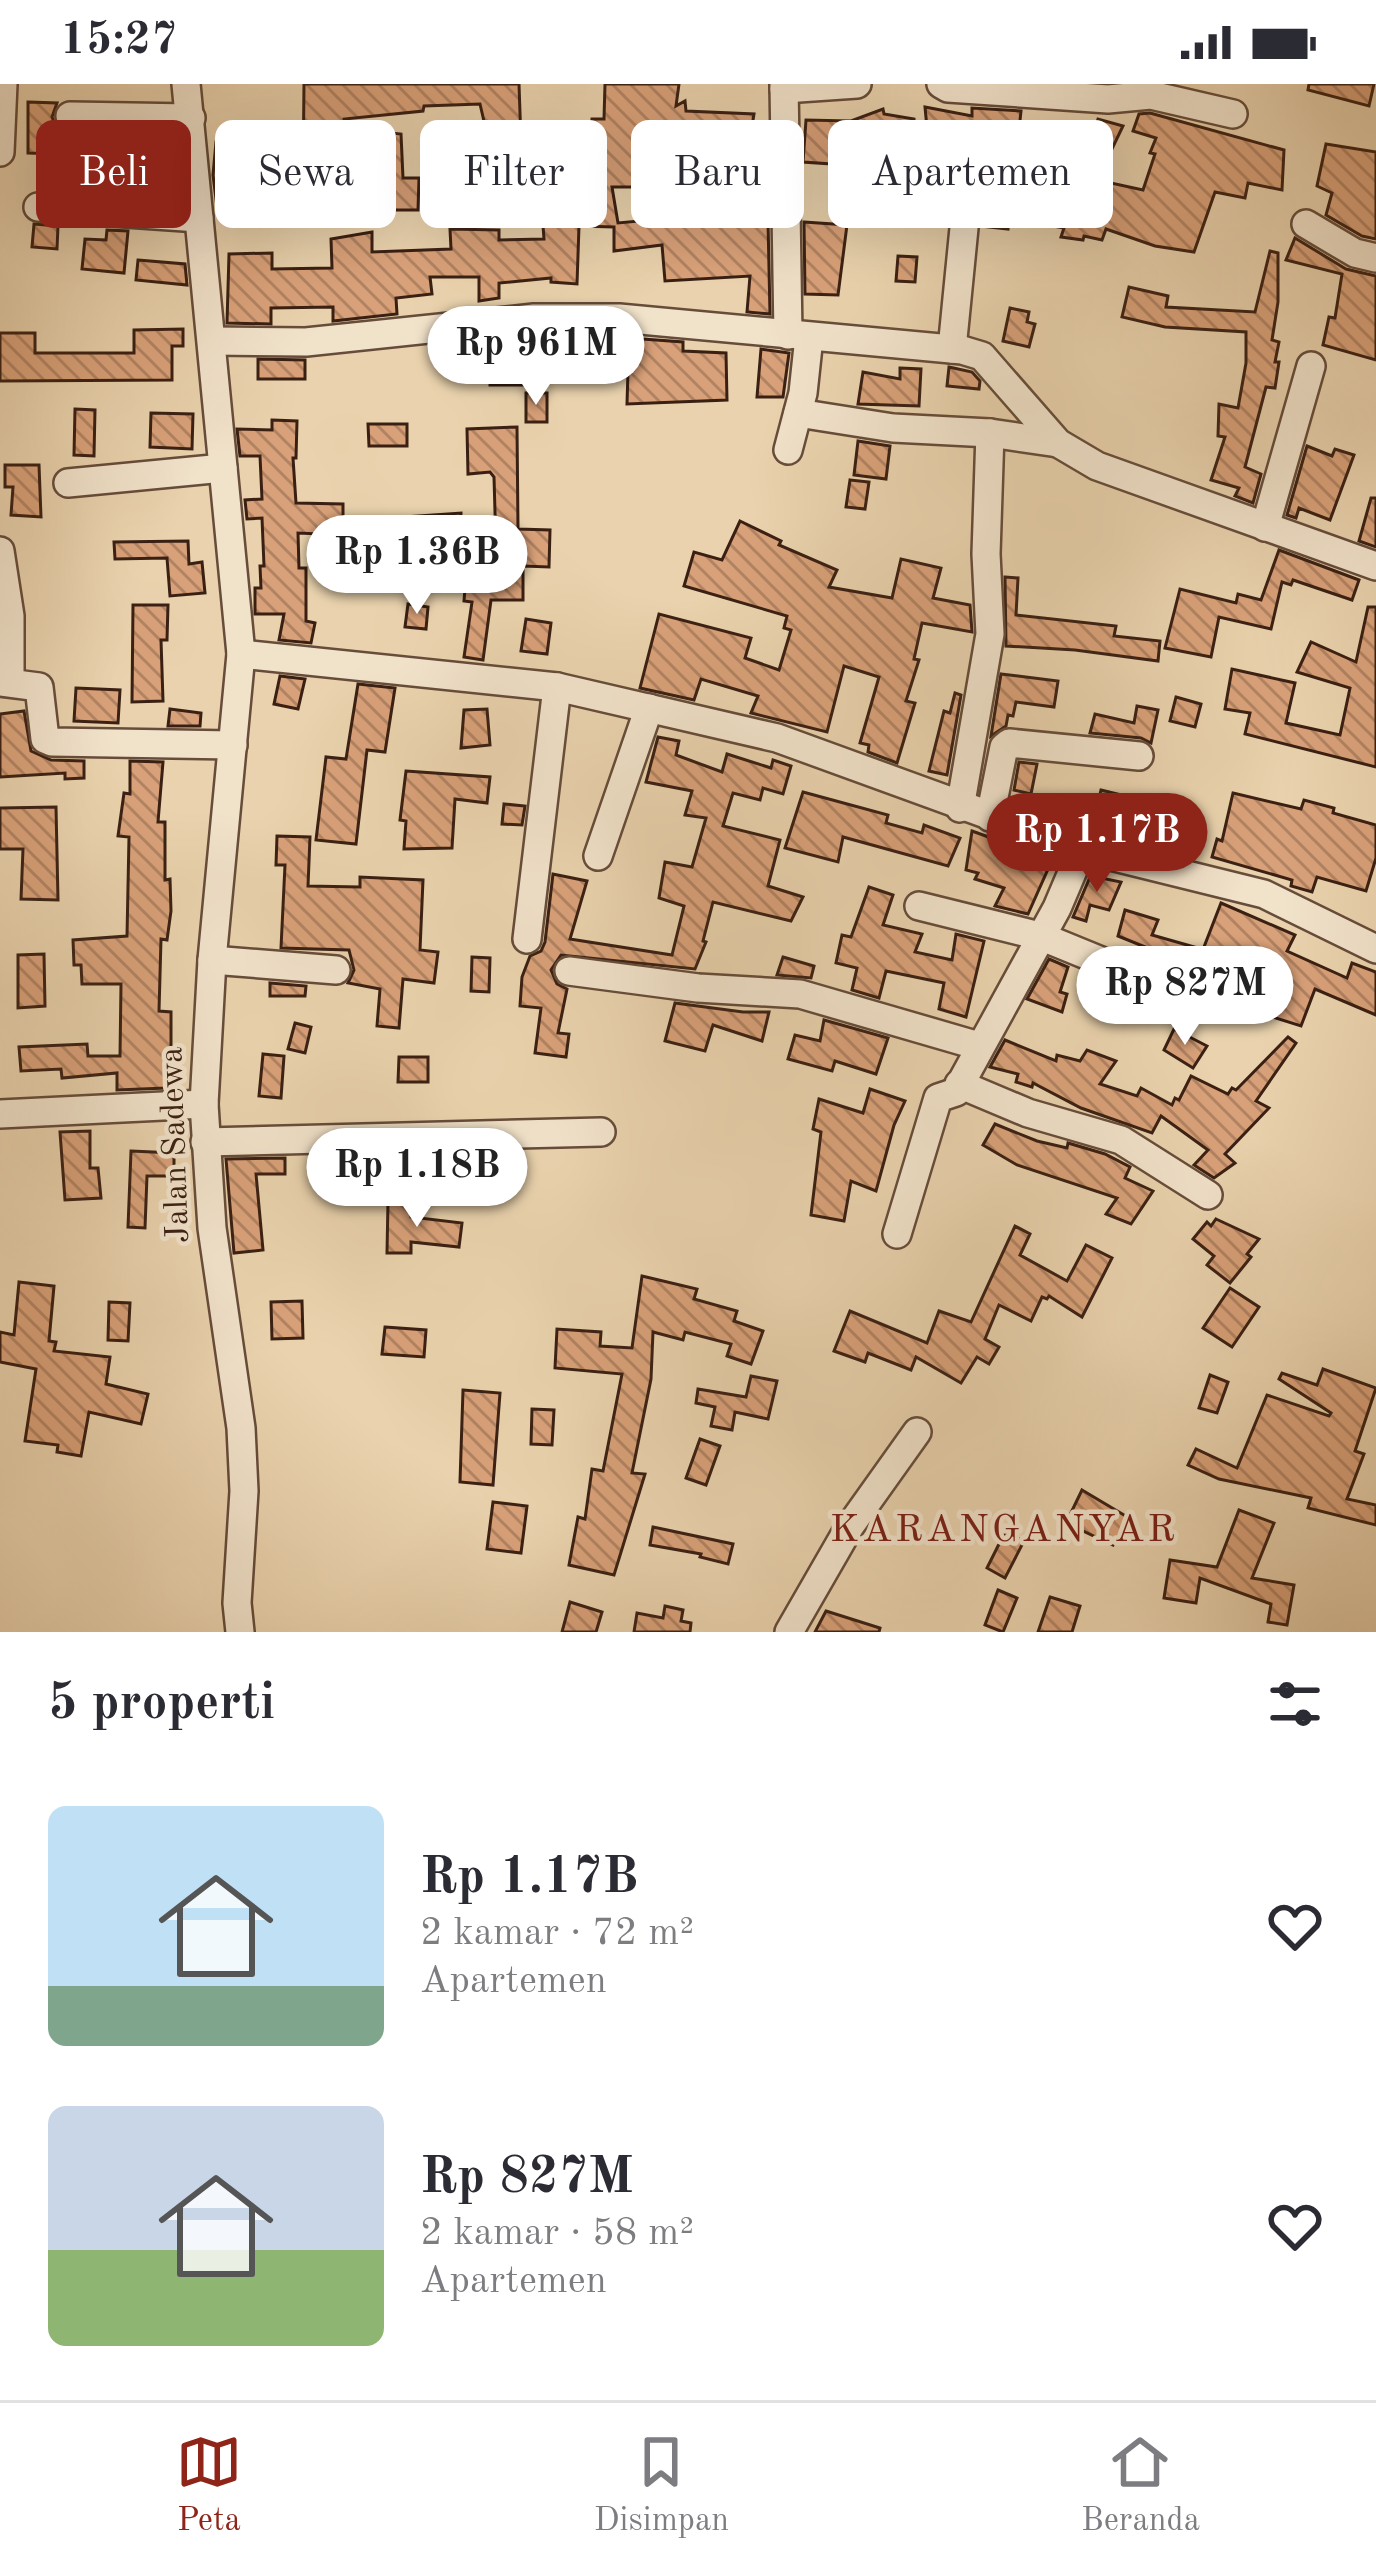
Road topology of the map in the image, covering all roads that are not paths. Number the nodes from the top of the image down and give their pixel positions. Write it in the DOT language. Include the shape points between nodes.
graph roads {
  1 [pos="3,84"];
  2 [pos="186,84"];
  3 [pos="857,84"];
  4 [pos="941,84"];
  5 [pos="784,87"];
  6 [pos="1233,114"];
  7 [pos="70,116"];
  8 [pos="179,118"];
  9 [pos="785,120"];
  10 [pos="0,152"];
  11 [pos="1306,224"];
  12 [pos="188,228"];
  13 [pos="789,228"];
  14 [pos="964,228"];
  15 [pos="1376,258"];
  16 [pos="799,336"];
  17 [pos="213,341"];
  18 [pos="952,349"];
  19 [pos="1311,366"];
  20 [pos="798,413"];
  21 [pos="990,433"];
  22 [pos="1058,443"];
  23 [pos="788,450"];
  24 [pos="223,468"];
  25 [pos="68,483"];
  26 [pos="1265,526"];
  27 [pos="0,551"];
  28 [pos="1376,566"];
  29 [pos="241,655"];
  30 [pos="5,681"];
  31 [pos="556,687"];
  32 [pos="649,708"];
  33 [pos="232,745"];
  34 [pos="1139,756"];
  35 [pos="961,808"];
  36 [pos="990,818"];
  37 [pos="1082,849"];
  38 [pos="598,856"];
  39 [pos="919,907"];
  40 [pos="1040,936"];
  41 [pos="527,939"];
  42 [pos="1376,949"];
  43 [pos="212,960"];
  44 [pos="337,970"];
  45 [pos="569,971"];
  46 [pos="1150,981"];
  47 [pos="979,1046"];
  48 [pos="959,1084"];
  49 [pos="188,1105"];
  50 [pos="0,1114"];
  51 [pos="602,1132"];
  52 [pos="205,1142"];
  53 [pos="1208,1195"];
  54 [pos="897,1234"];
  55 [pos="917,1432"];
  56 [pos="240,1632"];
  57 [pos="789,1632"];
  1 -- 10 [label="street"];
  2 -- 8 [label="street, Jalan Sadewa"];
  3 -- 5 [label="street"];
  4 -- 6 [label="street" via="1154,96"];
  5 -- 9 [label="street"];
  7 -- 8 [label="street"];
  11 -- 15 [label="street"];
  12 -- 17 [label="street, Jalan Sadewa"];
  13 -- 16 [label="street"];
  14 -- 18 [label="street"];
  16 -- 17 [label="street" via="555,318 306,343"];
  16 -- 18 [label="street"];
  16 -- 20 [label="street"];
  17 -- 24 [label="street, Jalan Sadewa"];
  18 -- 22 [label="street" via="982,356"];
  19 -- 26 [label="street"];
  20 -- 21 [label="street"];
  20 -- 23 [label="street"];
  21 -- 22 [label="street"];
  21 -- 35 [label="street" via="990,634"];
  22 -- 26 [label="street" via="1097,466"];
  24 -- 25 [label="street"];
  24 -- 29 [label="street, Jalan Sadewa"];
  26 -- 28 [label="street"];
  27 -- 30 [label="street" via="10,616"];
  29 -- 31 [label="street"];
  29 -- 33 [label="street, Jalan Sadewa"];
  30 -- 33 [label="street" via="39,687 45,739 52,742"];
  31 -- 32 [label="street"];
  31 -- 41 [label="street"];
  32 -- 35 [label="street" via="777,738"];
  32 -- 38 [label="street"];
  33 -- 43 [label="street, Jalan Sadewa"];
  34 -- 36 [label="street" via="1009,743"];
  35 -- 36 [label="street"];
  36 -- 37 [label="street"];
  37 -- 40 [label="street"];
  37 -- 42 [label="street" via="1264,894"];
  39 -- 40 [label="street"];
  40 -- 46 [label="street"];
  40 -- 47 [label="street"];
  43 -- 44 [label="street"];
  43 -- 49 [label="street, Jalan Sadewa"];
  45 -- 47 [label="street" via="784,991"];
  47 -- 48 [label="street"];
  48 -- 53 [label="street" via="1121,1140"];
  48 -- 54 [label="street" via="938,1098"];
  49 -- 50 [label="street"];
  49 -- 52 [label="street, Jalan Sadewa"];
  51 -- 52 [label="street"];
  52 -- 56 [label="street, Jalan Sadewa" via="241,1428"];
  55 -- 57 [label="street"];
}
